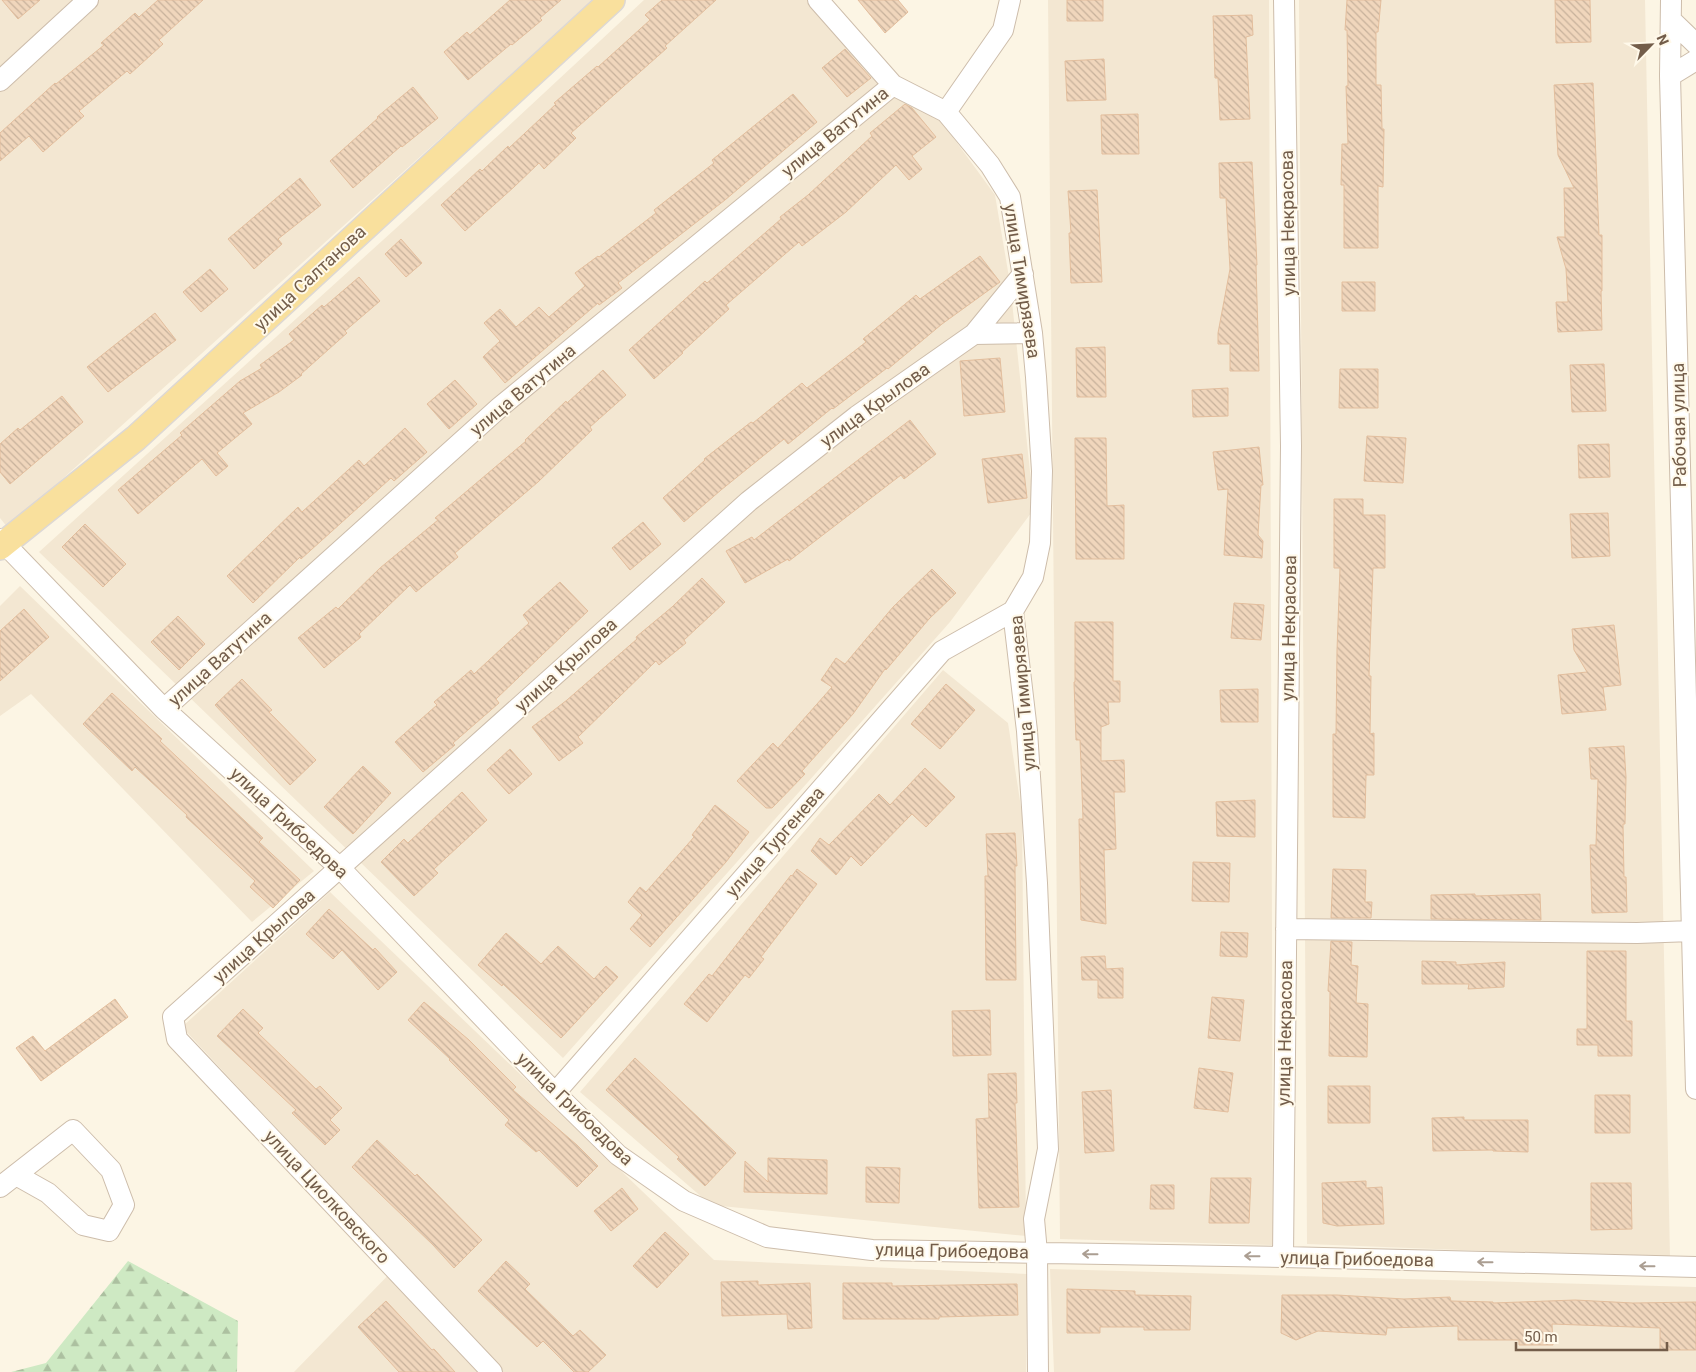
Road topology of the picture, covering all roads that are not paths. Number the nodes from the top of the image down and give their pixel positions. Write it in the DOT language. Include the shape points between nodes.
graph roads {
  1 [pos="88,0"];
  2 [pos="612,0"];
  3 [pos="818,0"];
  4 [pos="1010,0"];
  5 [pos="1284,0"];
  6 [pos="1671,10"];
  7 [pos="1696,44"];
  8 [pos="1696,60"];
  9 [pos="1670,76"];
  10 [pos="0,81"];
  11 [pos="893,85"];
  12 [pos="946,112"];
  13 [pos="1023,274"];
  14 [pos="1032,333"];
  15 [pos="974,334"];
  16 [pos="1,543"];
  17 [pos="1013,611"];
  18 [pos="164,709"];
  19 [pos="340,868"];
  20 [pos="1286,930"];
  21 [pos="1692,931"];
  22 [pos="1695,985"];
  23 [pos="174,1016"];
  24 [pos="1696,1089"];
  25 [pos="555,1093"];
  26 [pos="16,1175"];
  27 [pos="0,1187"];
  28 [pos="1036,1253"];
  29 [pos="1283,1257"];
  30 [pos="1696,1267"];
  31 [pos="492,1372"];
  32 [pos="1038,1372"];
  1 -- 10 [label="street"];
  2 -- 16 [label="main road, улица Салтанова" via="136,438"];
  3 -- 11 [label="street"];
  4 -- 12 [label="street" via="1003,30"];
  5 -- 20 [label="street, улица Некрасова" via="1291,446"];
  6 -- 7 [label="street"];
  6 -- 9 [label="street, Рабочая улица"];
  8 -- 9 [label="street"];
  9 -- 21 [label="street, Рабочая улица"];
  11 -- 12 [label="street"];
  11 -- 18 [label="street, улица Ватутина" via="500,407"];
  12 -- 13 [label="street, улица Тимирязева" via="990,165 1010,198"];
  13 -- 14 [label="street, улица Тимирязева"];
  13 -- 15 [label="street, улица Крылова"];
  14 -- 15 [label="street"];
  14 -- 17 [label="street, улица Тимирязева" via="1042,471 1040,543 1033,577"];
  15 -- 19 [label="street, улица Крылова" via="857,416 749,501"];
  16 -- 18 [label="street, улица Грибоедова"];
  17 -- 25 [label="street, улица Тургенева" via="942,651"];
  17 -- 28 [label="street, улица Тимирязева" via="1030,769 1048,1149 1034,1219"];
  18 -- 19 [label="street, улица Грибоедова"];
  19 -- 23 [label="street, улица Крылова"];
  19 -- 25 [label="street, улица Грибоедова"];
  20 -- 21 [label="street"];
  20 -- 29 [label="street, улица Некрасова"];
  21 -- 22 [label="street, Рабочая улица"];
  22 -- 24 [label="street, Рабочая улица"];
  23 -- 31 [label="street, улица Циолковского" via="177,1039"];
  25 -- 28 [label="street, улица Грибоедова" via="618,1155 684,1201 767,1238 872,1250"];
  26 -- 27 [label="street" via="48,1193 83,1225 109,1231 124,1205 111,1170 74,1130"];
  29 -- 28 [label="street, улица Грибоедова, one-way"];
  28 -- 32 [label="street, улица Тимирязева"];
  30 -- 29 [label="street, улица Грибоедова, one-way"];
}
